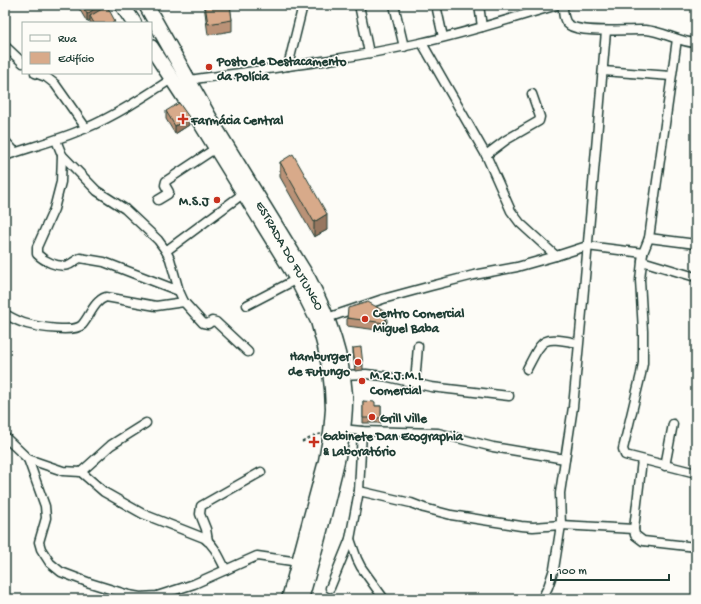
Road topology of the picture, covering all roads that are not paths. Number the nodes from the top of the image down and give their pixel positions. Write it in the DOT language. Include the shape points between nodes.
graph roads {
  1 [pos="122,5"];
  2 [pos="146,5"];
  3 [pos="303,5"];
  4 [pos="359,5"];
  5 [pos="394,5"];
  6 [pos="436,5"];
  7 [pos="479,5"];
  8 [pos="558,5"];
  9 [pos="563,5"];
  10 [pos="133,22"];
  11 [pos="482,27"];
  12 [pos="606,31"];
  13 [pos="443,37"];
  14 [pos="677,39"];
  15 [pos="422,43"];
  16 [pos="696,43"];
  17 [pos="5,46"];
  18 [pos="404,47"];
  19 [pos="154,52"];
  20 [pos="369,53"];
  21 [pos="22,62"];
  22 [pos="288,66"];
  23 [pos="602,71"];
  24 [pos="38,74"];
  25 [pos="671,76"];
  26 [pos="173,78"];
  27 [pos="189,80"];
  28 [pos="532,94"];
  29 [pos="86,128"];
  30 [pos="5,140"];
  31 [pos="56,140"];
  32 [pos="216,148"];
  33 [pos="15,152"];
  34 [pos="62,155"];
  35 [pos="486,155"];
  36 [pos="5,156"];
  37 [pos="244,192"];
  38 [pos="158,200"];
  39 [pos="649,238"];
  40 [pos="696,244"];
  41 [pos="587,246"];
  42 [pos="166,251"];
  43 [pos="556,256"];
  44 [pos="643,257"];
  45 [pos="692,276"];
  46 [pos="297,280"];
  47 [pos="179,291"];
  48 [pos="184,302"];
  49 [pos="246,305"];
  50 [pos="5,314"];
  51 [pos="327,318"];
  52 [pos="578,343"];
  53 [pos="418,346"];
  54 [pos="248,352"];
  55 [pos="527,368"];
  56 [pos="342,375"];
  57 [pos="415,383"];
  58 [pos="509,396"];
  59 [pos="146,423"];
  60 [pos="673,424"];
  61 [pos="337,431"];
  62 [pos="362,431"];
  63 [pos="5,437"];
  64 [pos="28,459"];
  65 [pos="565,459"];
  66 [pos="642,460"];
  67 [pos="665,466"];
  68 [pos="81,472"];
  69 [pos="261,472"];
  70 [pos="696,473"];
  71 [pos="359,491"];
  72 [pos="561,525"];
  73 [pos="634,529"];
  74 [pos="350,539"];
  75 [pos="208,541"];
  76 [pos="696,547"];
  77 [pos="298,562"];
  78 [pos="226,570"];
  79 [pos="330,588"];
  80 [pos="158,597"];
  81 [pos="289,599"];
  82 [pos="301,599"];
  83 [pos="384,599"];
  84 [pos="542,599"];
  1 -- 10 [label="highway"];
  2 -- 27 [label="highway, ESTRADA DO FUTUNGO"];
  3 -- 22 [label="street"];
  4 -- 20 [label="street"];
  5 -- 18 [label="street"];
  6 -- 13 [label="street"];
  7 -- 11 [label="street"];
  8 -- 11 [label="street"];
  9 -- 12 [label="street" via="565,22 569,26"];
  11 -- 13 [label="street"];
  12 -- 14 [label="street" via="655,31"];
  12 -- 23 [label="street"];
  13 -- 15 [label="street"];
  14 -- 16 [label="street"];
  14 -- 25 [label="street"];
  15 -- 18 [label="street"];
  15 -- 35 [label="street"];
  17 -- 21 [label="street"];
  18 -- 20 [label="street"];
  19 -- 26 [label="highway, ESTRADA DO FUTUNGO"];
  20 -- 22 [label="street"];
  22 -- 27 [label="street"];
  23 -- 25 [label="street"];
  23 -- 41 [label="street"];
  24 -- 29 [label="street" via="55,84"];
  25 -- 39 [label="street"];
  26 -- 29 [label="street" via="129,106"];
  26 -- 32 [label="highway, ESTRADA DO FUTUNGO"];
  27 -- 51 [label="highway, ESTRADA DO FUTUNGO" via="213,124 309,280"];
  28 -- 35 [label="street" via="540,117 539,122 506,140"];
  29 -- 31 [label="street"];
  30 -- 33 [label="street"];
  31 -- 33 [label="street"];
  31 -- 34 [label="street"];
  32 -- 37 [label="highway, ESTRADA DO FUTUNGO"];
  32 -- 38 [label="street" via="166,181 165,185 169,192"];
  33 -- 36 [label="street"];
  34 -- 42 [label="street" via="97,191 125,209 150,232"];
  34 -- 47 [label="street" via="61,182 54,209 37,247 37,254 58,265 68,265 80,258 104,262"];
  35 -- 43 [label="street" via="511,211 520,223"];
  37 -- 42 [label="street"];
  37 -- 46 [label="highway, ESTRADA DO FUTUNGO"];
  39 -- 40 [label="street"];
  39 -- 44 [label="street"];
  41 -- 43 [label="street"];
  41 -- 44 [label="street"];
  41 -- 52 [label="street"];
  42 -- 47 [label="street"];
  43 -- 51 [label="street" via="517,268 431,286"];
  44 -- 45 [label="street"];
  44 -- 66 [label="street" via="640,280 643,363 623,449 625,455"];
  46 -- 49 [label="street"];
  46 -- 61 [label="highway, ESTRADA DO FUTUNGO" via="318,321 325,347"];
  47 -- 48 [label="street"];
  48 -- 50 [label="street" via="156,306 106,297 96,304 81,326 73,329 38,327"];
  48 -- 54 [label="street" via="203,323 216,322"];
  51 -- 56 [label="highway, ESTRADA DO FUTUNGO" via="336,343"];
  52 -- 55 [label="street" via="550,339 540,344"];
  52 -- 65 [label="street" via="573,406"];
  53 -- 57 [label="street"];
  56 -- 57 [label="street" via="366,374"];
  56 -- 61 [label="highway, ESTRADA DO FUTUNGO" via="344,395"];
  57 -- 58 [label="street"];
  59 -- 68 [label="street" via="111,445"];
  60 -- 67 [label="street"];
  61 -- 62 [label="street"];
  61 -- 77 [label="highway, ESTRADA DO FUTUNGO"];
  61 -- 82 [label="highway, ESTRADA DO FUTUNGO" via="333,479"];
  62 -- 65 [label="street" via="438,433 493,447"];
  62 -- 71 [label="street"];
  63 -- 64 [label="street"];
  64 -- 68 [label="street" via="64,471"];
  64 -- 80 [label="street" via="45,506 46,518 39,542 50,563 61,572 115,591 140,597"];
  65 -- 72 [label="street" via="560,493"];
  66 -- 67 [label="street"];
  66 -- 73 [label="street"];
  67 -- 70 [label="street"];
  68 -- 75 [label="street" via="104,492 143,514"];
  69 -- 75 [label="street" via="201,506 200,514"];
  71 -- 72 [label="street" via="451,515 521,526"];
  71 -- 74 [label="street"];
  72 -- 73 [label="street"];
  72 -- 84 [label="street" via="554,569"];
  73 -- 76 [label="street" via="635,535 643,541"];
  74 -- 79 [label="street"];
  74 -- 83 [label="street" via="362,567"];
  75 -- 78 [label="street"];
  77 -- 78 [label="street" via="257,556"];
  77 -- 81 [label="highway, ESTRADA DO FUTUNGO"];
  78 -- 80 [label="street"];
}
